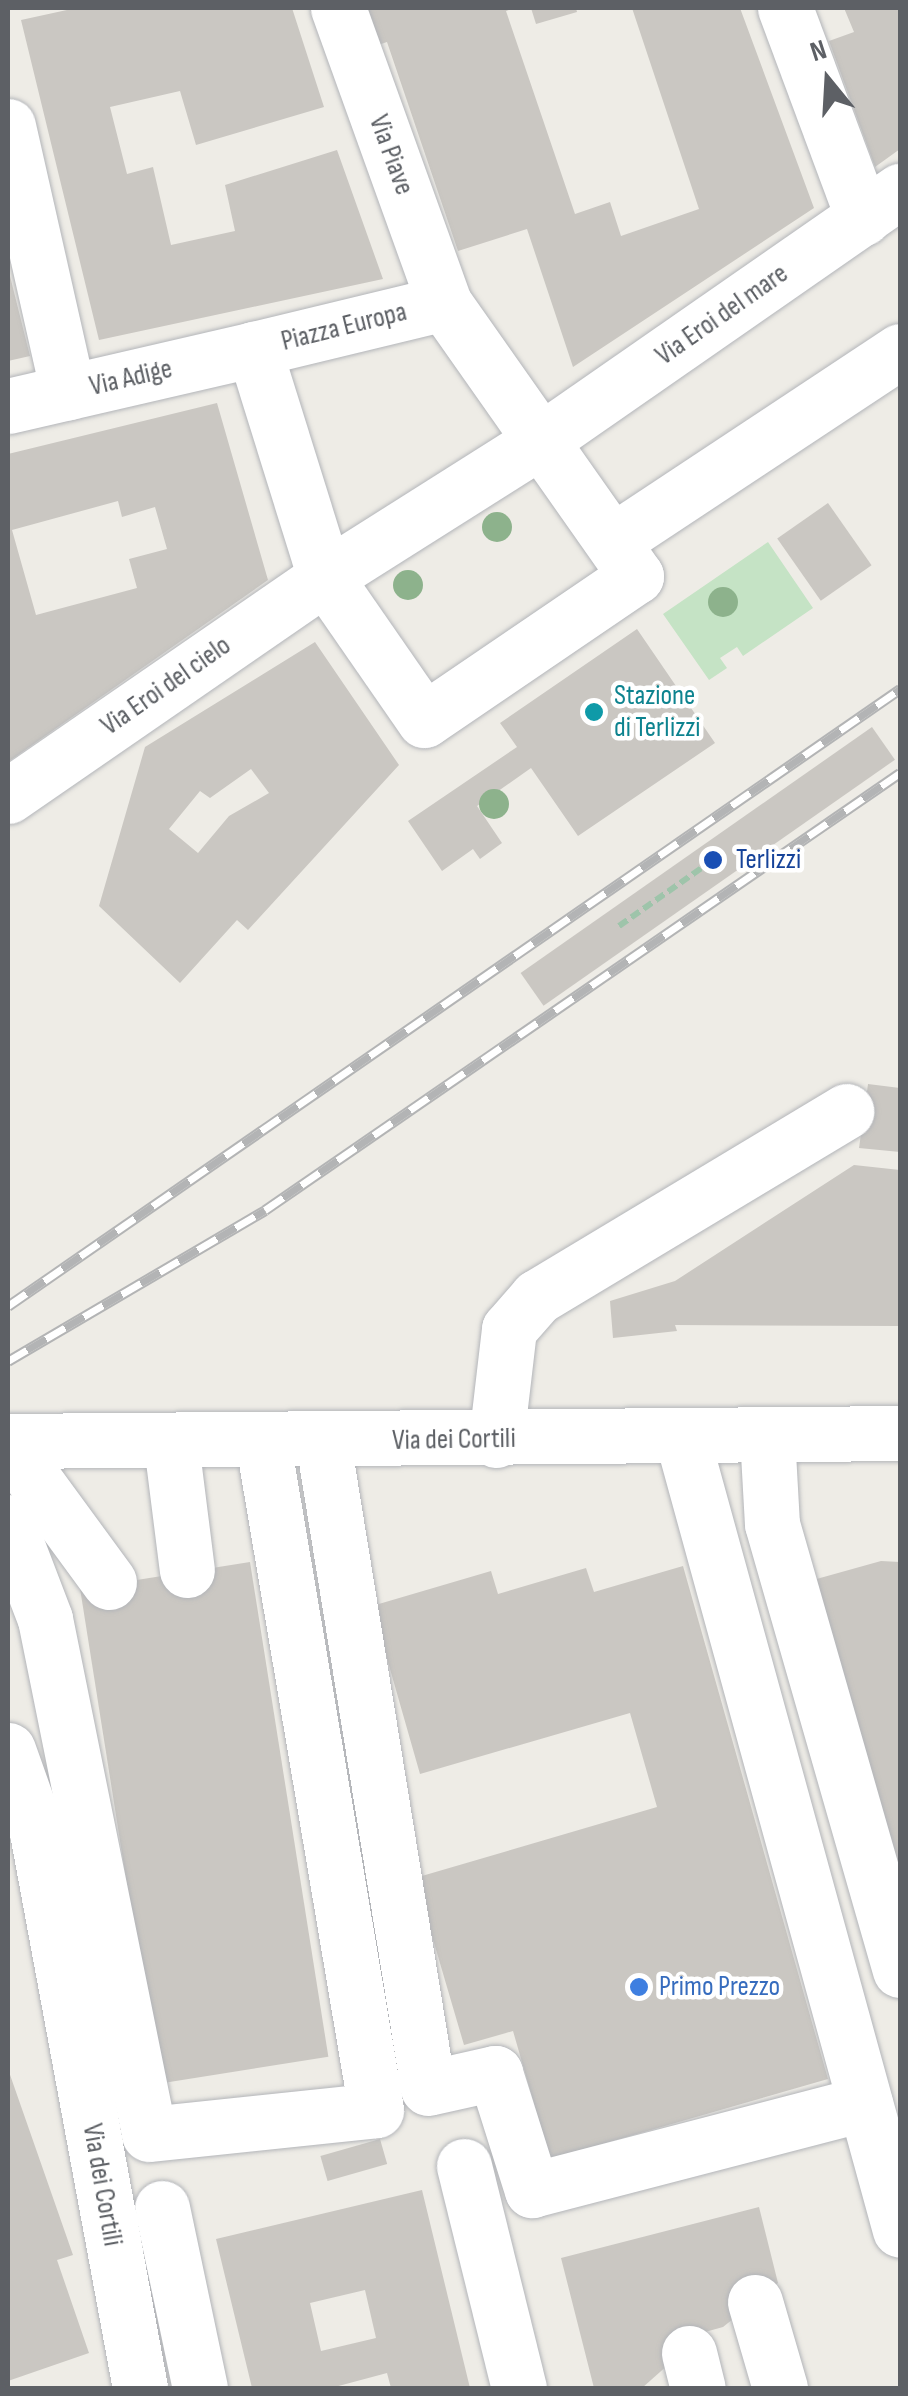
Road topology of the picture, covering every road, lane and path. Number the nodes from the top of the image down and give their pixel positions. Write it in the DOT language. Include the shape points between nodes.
graph roads {
  1 [pos="338,8"];
  2 [pos="785,8"];
  3 [pos="8,126"];
  4 [pos="882,204"];
  5 [pos="444,303"];
  6 [pos="254,349"];
  7 [pos="900,351"];
  8 [pos="68,392"];
  9 [pos="8,406"];
  10 [pos="543,440"];
  11 [pos="614,542"];
  12 [pos="325,577"];
  13 [pos="8,796"];
  14 [pos="713,860"];
  15 [pos="619,926"];
  16 [pos="846,1110"];
  17 [pos="900,1433"];
  18 [pos="768,1435"];
  19 [pos="682,1437"];
  20 [pos="496,1440"];
  21 [pos="323,1442"];
  22 [pos="8,1443"];
  23 [pos="264,1443"];
  24 [pos="171,1444"];
  25 [pos="8,1522"];
  26 [pos="188,1570"];
  27 [pos="109,1582"];
  28 [pos="8,1750"];
  29 [pos="900,1970"];
  30 [pos="865,2103"];
  31 [pos="464,2166"];
  32 [pos="162,2208"];
  33 [pos="900,2230"];
  34 [pos="716,2343"];
  35 [pos="140,2388"];
  36 [pos="200,2388"];
  37 [pos="519,2388"];
  38 [pos="741,2388"];
  39 [pos="780,2388"];
  1 -- 5 [label="street, Via Piave"];
  2 -- 4 [label="street"];
  3 -- 8 [label="street"];
  4 -- 10 [label="street, Via Eroi del mare"];
  5 -- 6 [label="street, Piazza Europa"];
  5 -- 10 [label="street, Piazza Europa"];
  6 -- 8 [label="street, Via Adige"];
  6 -- 12 [label="street, Piazza Europa"];
  7 -- 11 [label="street" via="765,460"];
  8 -- 9 [label="street, Via Adige"];
  10 -- 11 [label="street, Piazza Europa"];
  10 -- 12 [label="street"];
  11 -- 12 [label="street, Piazza Europa" via="636,576 424,720"];
  12 -- 13 [label="street, Via Eroi del cielo"];
  14 -- 15 [label="path"];
  16 -- 20 [label="street" via="536,1297 509,1329"];
  17 -- 18 [label="street, Via dei Cortili"];
  18 -- 19 [label="street, Via dei Cortili"];
  18 -- 29 [label="street" via="772,1524"];
  19 -- 20 [label="street, Via dei Cortili"];
  19 -- 30 [label="street"];
  20 -- 21 [label="street, Via dei Cortili"];
  21 -- 23 [label="street, Via dei Cortili"];
  21 -- 30 [label="street" via="428,2088 495,2073 532,2190"];
  22 -- 24 [label="street, Via dei Cortili"];
  22 -- 27 [label="street"];
  23 -- 24 [label="street, Via dei Cortili"];
  23 -- 25 [label="street" via="376,2110 149,2134 45,1618"];
  24 -- 26 [label="street"];
  28 -- 35 [label="street, Via dei Cortili" via="36,1832"];
  30 -- 33 [label="street"];
  31 -- 37 [label="street"];
  32 -- 36 [label="street"];
  34 -- 38 [label="street"];
  34 -- 39 [label="street"];
}
